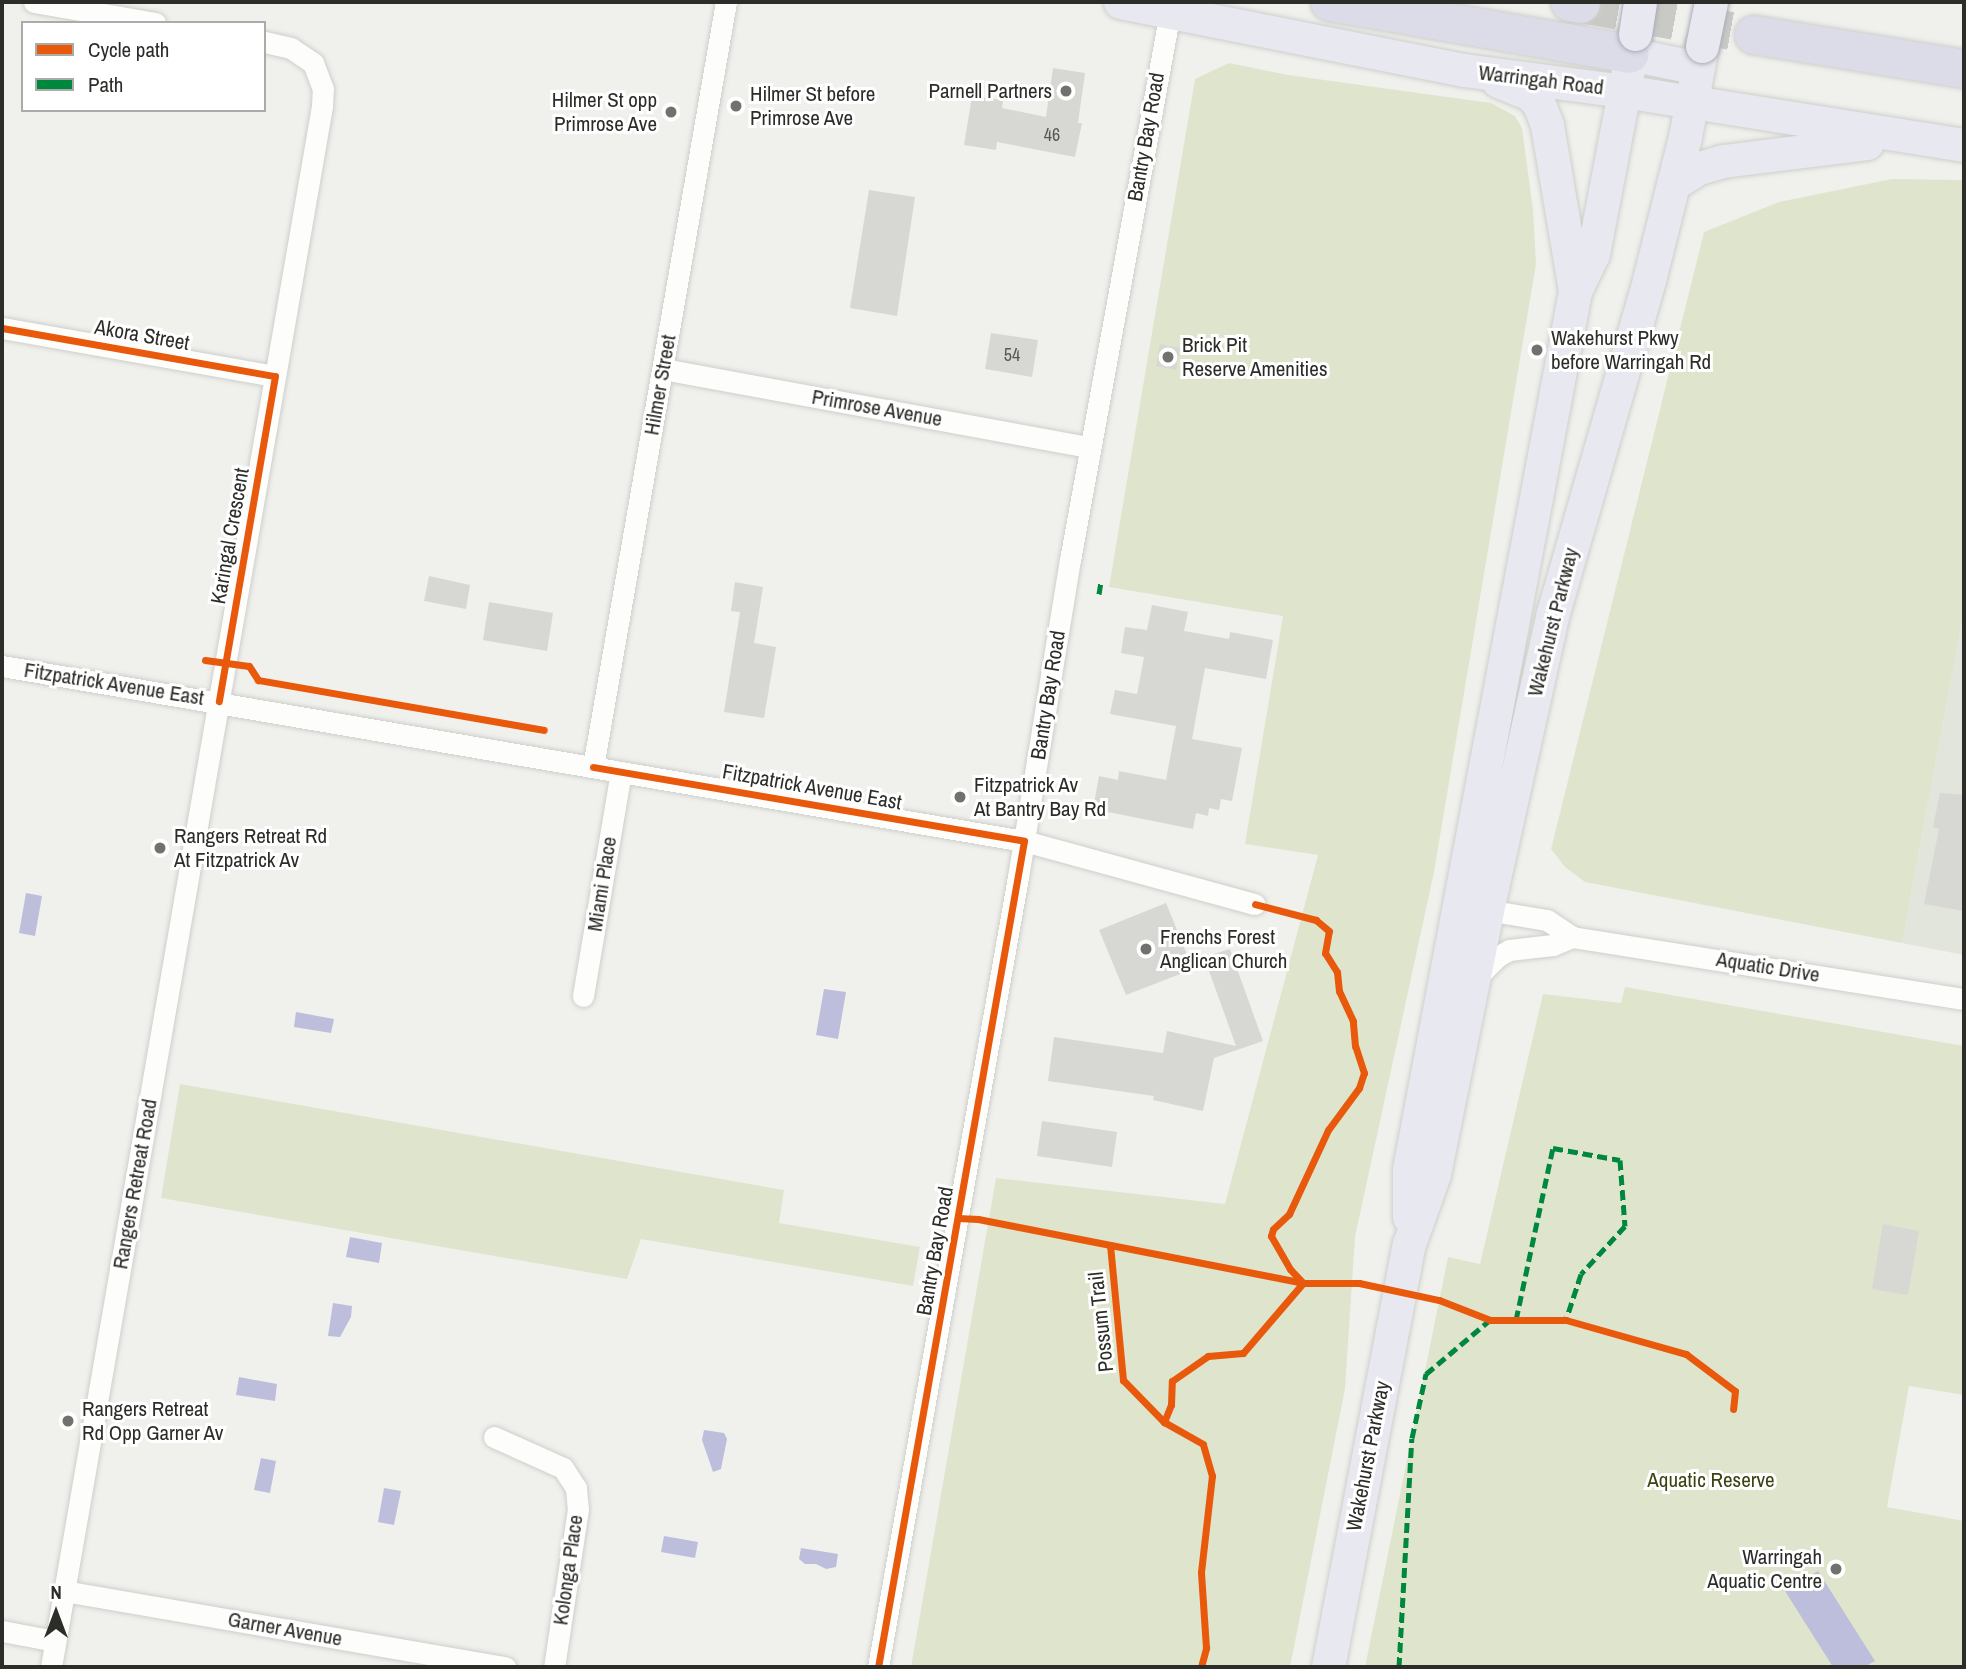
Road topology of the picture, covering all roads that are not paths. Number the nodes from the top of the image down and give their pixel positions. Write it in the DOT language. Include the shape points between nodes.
graph roads {
  1 [pos="34,2"];
  2 [pos="726,2"];
  3 [pos="1120,2"];
  4 [pos="1330,2"];
  5 [pos="1711,2"];
  6 [pos="1170,12"];
  7 [pos="143,21"];
  8 [pos="266,43"];
  9 [pos="1632,45"];
  10 [pos="1964,45"];
  11 [pos="1700,57"];
  12 [pos="1964,69"];
  13 [pos="1464,70"];
  14 [pos="1692,102"];
  15 [pos="1910,138"];
  16 [pos="1964,145"];
  17 [pos="1673,184"];
  18 [pos="1575,291"];
  19 [pos="2,328"];
  20 [pos="663,369"];
  21 [pos="275,376"];
  22 [pos="1090,447"];
  23 [pos="2,666"];
  24 [pos="219,701"];
  25 [pos="593,767"];
  26 [pos="621,772"];
  27 [pos="1024,841"];
  28 [pos="1255,904"];
  29 [pos="1473,907"];
  30 [pos="1572,937"];
  31 [pos="1472,982"];
  32 [pos="583,996"];
  33 [pos="1964,999"];
  34 [pos="1409,1244"];
  35 [pos="494,1437"];
  36 [pos="65,1591"];
  37 [pos="2,1630"];
  38 [pos="55,1641"];
  39 [pos="51,1667"];
  40 [pos="506,1667"];
  41 [pos="554,1667"];
  42 [pos="878,1667"];
  43 [pos="1328,1667"];
  1 -- 7 [label="street"];
  2 -- 20 [label="street, Hilmer Street"];
  3 -- 6 [label="main road, Warringah Road"];
  4 -- 9 [label="highway"];
  5 -- 11 [label="main road, Wakehurst Parkway, bridge"];
  6 -- 13 [label="main road, Warringah Road"];
  6 -- 22 [label="street, Bantry Bay Road"];
  8 -- 21 [label="street, Karingal Crescent" via="305,55 320,75 323,89"];
  9 -- 11 [label="main road, Warringah Road"];
  9 -- 13 [label="main road, Warringah Road"];
  9 -- 14 [label="main road, Warringah Road"];
  9 -- 18 [label="main road, Wakehurst Parkway" via="1593,254"];
  10 -- 12 [label="highway" via="1756,22"];
  11 -- 14 [label="main road, Wakehurst Parkway"];
  13 -- 18 [label="main road" via="1521,89 1539,104 1552,149"];
  14 -- 15 [label="main road, Warringah Road"];
  14 -- 17 [label="main road, Wakehurst Parkway"];
  15 -- 16 [label="main road, Warringah Road"];
  15 -- 17 [label="main road" via="1723,161 1699,168"];
  17 -- 29 [label="main road, Wakehurst Parkway"];
  18 -- 29 [label="main road, Wakehurst Parkway"];
  19 -- 21 [label="street, Akora Street"];
  20 -- 22 [label="street, Primrose Avenue"];
  20 -- 25 [label="street, Hilmer Street"];
  21 -- 24 [label="street, Karingal Crescent"];
  22 -- 27 [label="street, Bantry Bay Road"];
  23 -- 24 [label="street, Fitzpatrick Avenue East"];
  24 -- 25 [label="street, Fitzpatrick Avenue East"];
  24 -- 36 [label="street, Rangers Retreat Road"];
  25 -- 26 [label="street, Fitzpatrick Avenue East"];
  26 -- 27 [label="street, Fitzpatrick Avenue East"];
  26 -- 32 [label="street, Miami Place"];
  27 -- 28 [label="street, Fitzpatrick Avenue East"];
  27 -- 42 [label="street, Bantry Bay Road"];
  29 -- 30 [label="street, Aquatic Drive" via="1547,920"];
  29 -- 31 [label="main road, Wakehurst Parkway"];
  29 -- 34 [label="main road, Wakehurst Parkway" via="1409,1169"];
  30 -- 31 [label="street, Aquatic Drive" via="1553,945 1509,950"];
  30 -- 33 [label="street, Aquatic Drive"];
  31 -- 34 [label="main road, Wakehurst Parkway" via="1434,1174"];
  34 -- 43 [label="main road, Wakehurst Parkway"];
  35 -- 41 [label="street, Kolonga Place" via="563,1468 576,1488 578,1509"];
  36 -- 38 [label="street, Rangers Retreat Road"];
  36 -- 40 [label="street, Garner Avenue"];
  37 -- 38 [label="street"];
  38 -- 39 [label="street, Rangers Retreat Road"];
}
